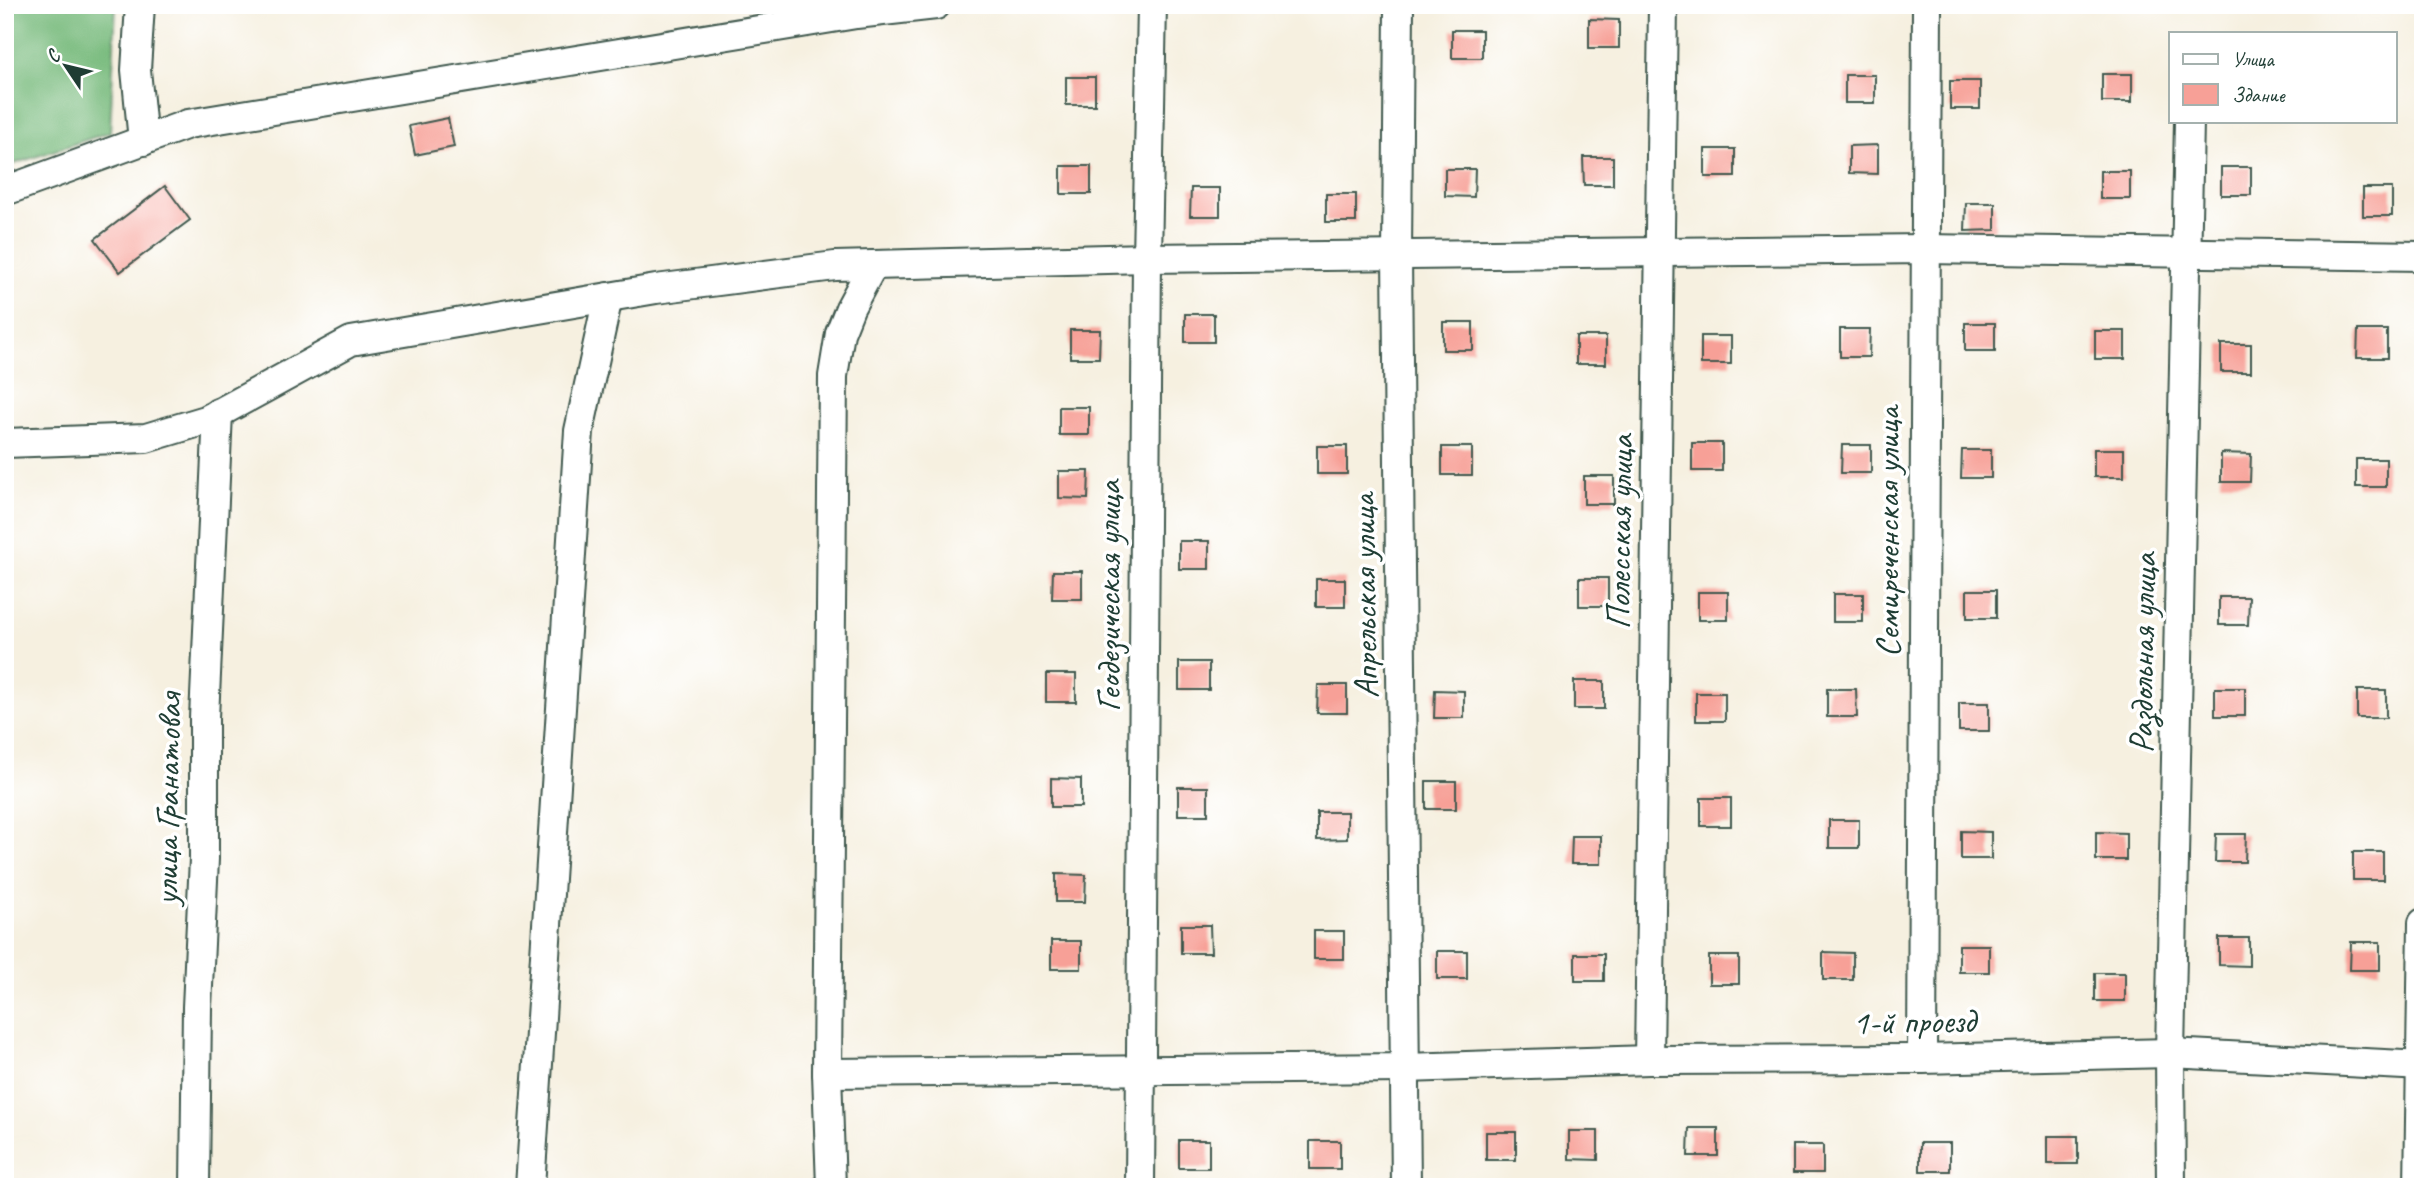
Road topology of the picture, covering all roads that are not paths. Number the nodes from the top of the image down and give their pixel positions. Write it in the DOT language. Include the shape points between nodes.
graph roads {
  1 [pos="140,5"];
  2 [pos="936,5"];
  3 [pos="1152,5"];
  4 [pos="1399,5"];
  5 [pos="1663,5"];
  6 [pos="1927,5"];
  7 [pos="2189,122"];
  8 [pos="143,141"];
  9 [pos="5,191"];
  10 [pos="1925,249"];
  11 [pos="1660,251"];
  12 [pos="2186,252"];
  13 [pos="1397,255"];
  14 [pos="2423,256"];
  15 [pos="1147,258"];
  16 [pos="873,265"];
  17 [pos="608,297"];
  18 [pos="218,413"];
  19 [pos="5,443"];
  20 [pos="2423,923"];
  21 [pos="2170,1053"];
  22 [pos="1922,1059"];
  23 [pos="1649,1060"];
  24 [pos="2422,1066"];
  25 [pos="1406,1068"];
  26 [pos="1141,1071"];
  27 [pos="827,1073"];
  28 [pos="195,1187"];
  29 [pos="530,1187"];
  30 [pos="831,1187"];
  31 [pos="1140,1187"];
  32 [pos="1406,1187"];
  33 [pos="2171,1187"];
  34 [pos="2419,1187"];
  1 -- 8 [label="street" via="136,70"];
  2 -- 8 [label="street" via="856,14 188,124"];
  3 -- 15 [label="street, Геодезическая улица"];
  4 -- 13 [label="street, Апрельская улица"];
  5 -- 11 [label="street, Полесская улица"];
  6 -- 10 [label="street, Семиреченская улица"];
  7 -- 12 [label="street, Раздольная улица"];
  8 -- 9 [label="street"];
  10 -- 11 [label="street"];
  10 -- 12 [label="street"];
  10 -- 22 [label="street, Семиреченская улица"];
  11 -- 13 [label="street"];
  11 -- 23 [label="street, Полесская улица"];
  12 -- 14 [label="street"];
  12 -- 21 [label="street, Раздольная улица"];
  13 -- 15 [label="street"];
  13 -- 25 [label="street, Апрельская улица"];
  15 -- 16 [label="street"];
  15 -- 26 [label="street, Геодезическая улица"];
  16 -- 17 [label="street" via="767,273"];
  16 -- 27 [label="street" via="840,333 833,376"];
  17 -- 18 [label="street" via="351,341"];
  17 -- 29 [label="street" via="579,431"];
  18 -- 19 [label="street" via="146,438"];
  18 -- 28 [label="street, улица Гранатовая" via="206,668"];
  20 -- 24 [label="street"];
  21 -- 22 [label="street, 1-й проезд"];
  21 -- 24 [label="street, 1-й проезд"];
  21 -- 33 [label="street, Раздольная улица"];
  22 -- 23 [label="street, 1-й проезд"];
  23 -- 25 [label="street, 1-й проезд"];
  24 -- 34 [label="street"];
  25 -- 26 [label="street, 1-й проезд"];
  25 -- 32 [label="street, Апрельская улица"];
  26 -- 27 [label="street, 1-й проезд"];
  26 -- 31 [label="street, Геодезическая улица"];
  27 -- 30 [label="street"];
}
